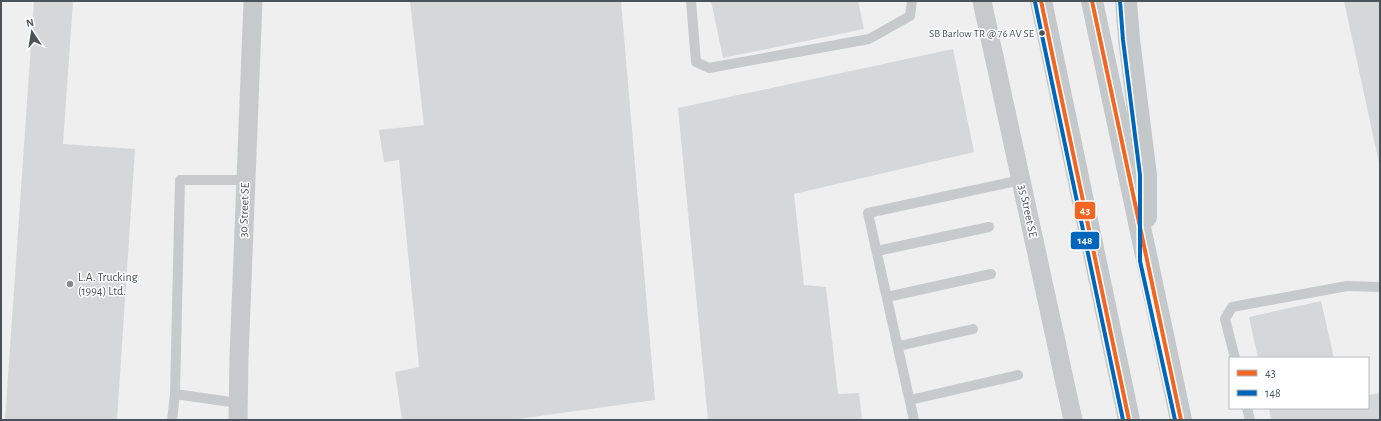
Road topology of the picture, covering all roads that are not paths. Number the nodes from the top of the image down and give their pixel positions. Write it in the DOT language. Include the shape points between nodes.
graph roads {
  1 [pos="253,1"];
  2 [pos="691,1"];
  3 [pos="912,1"];
  4 [pos="982,1"];
  5 [pos="1041,1"];
  6 [pos="1092,1"];
  7 [pos="1126,1"];
  8 [pos="246,180"];
  9 [pos="1021,180"];
  10 [pos="989,227"];
  11 [pos="877,251"];
  12 [pos="1146,260"];
  13 [pos="992,274"];
  14 [pos="1380,287"];
  15 [pos="887,297"];
  16 [pos="973,329"];
  17 [pos="899,346"];
  18 [pos="1235,357"];
  19 [pos="1018,375"];
  20 [pos="175,394"];
  21 [pos="910,400"];
  22 [pos="1247,409"];
  23 [pos="238,412"];
  24 [pos="172,420"];
  25 [pos="914,420"];
  26 [pos="1073,420"];
  27 [pos="1129,420"];
  28 [pos="1181,420"];
  29 [pos="1250,420"];
  1 -- 8 [label="street, 30 Street SE"];
  2 -- 3 [label="lane" via="696,62 709,68 869,39 910,16"];
  4 -- 9 [label="street, 35 Street SE"];
  5 -- 27 [label="main road"];
  6 -- 12 [label="main road"];
  7 -- 12 [label="main road" via="1146,175"];
  8 -- 20 [label="lane" via="180,180"];
  8 -- 23 [label="street, 30 Street SE"];
  9 -- 11 [label="lane" via="868,213"];
  9 -- 26 [label="street, 35 Street SE"];
  10 -- 11 [label="lane"];
  11 -- 15 [label="lane"];
  12 -- 28 [label="main road"];
  13 -- 15 [label="lane"];
  14 -- 18 [label="lane" via="1347,286 1232,307 1225,319"];
  15 -- 17 [label="lane"];
  16 -- 17 [label="lane"];
  17 -- 21 [label="lane"];
  19 -- 21 [label="lane"];
  20 -- 23 [label="lane"];
  20 -- 24 [label="lane"];
  21 -- 25 [label="lane"];
  22 -- 29 [label="lane"];
}
